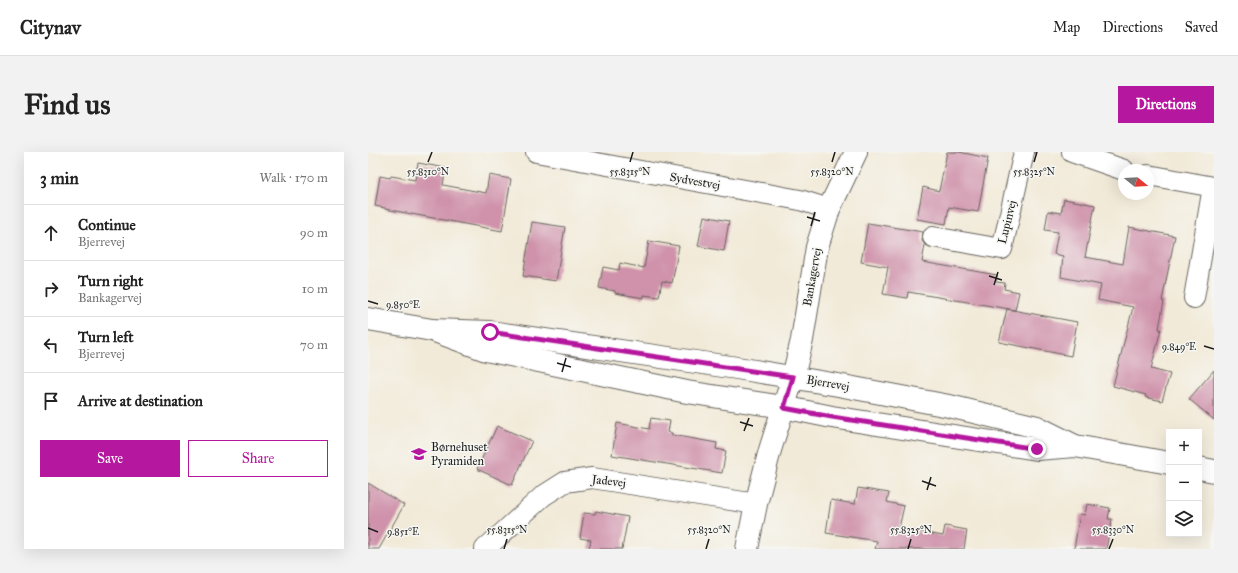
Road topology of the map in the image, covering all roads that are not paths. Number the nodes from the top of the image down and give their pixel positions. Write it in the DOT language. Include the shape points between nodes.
graph roads {
  1 [pos="536,152"];
  2 [pos="856,152"];
  3 [pos="1024,152"];
  4 [pos="1072,152"];
  5 [pos="1118,168"];
  6 [pos="1154,176"];
  7 [pos="1214,187"];
  8 [pos="830,209"];
  9 [pos="933,237"];
  10 [pos="1194,298"];
  11 [pos="368,319"];
  12 [pos="432,330"];
  13 [pos="793,377"];
  14 [pos="784,408"];
  15 [pos="1074,446"];
  16 [pos="1166,461"];
  17 [pos="1202,469"];
  18 [pos="1214,471"];
  19 [pos="756,504"];
  20 [pos="485,549"];
  21 [pos="747,549"];
  1 -- 8 [label="street, Sydvestvej" via="800,200"];
  2 -- 8 [label="street, Bankagervej"];
  3 -- 9 [label="street, Lupinvej" via="1002,249"];
  4 -- 5 [label="street"];
  6 -- 7 [label="street"];
  7 -- 10 [label="street"];
  8 -- 13 [label="street, Bankagervej" via="817,247 802,340"];
  11 -- 12 [label="street, Bjerrevej"];
  12 -- 13 [label="street, Bjerrevej" via="490,332"];
  12 -- 14 [label="street, Bjerrevej" via="486,350 687,392"];
  13 -- 14 [label="street, Bankagervej"];
  13 -- 15 [label="street, Bjerrevej" via="949,406 1037,426"];
  14 -- 15 [label="street, Bjerrevej" via="1037,449"];
  14 -- 19 [label="street"];
  15 -- 16 [label="street, Bjerrevej"];
  17 -- 18 [label="street"];
  19 -- 20 [label="street, Jadevej" via="592,478 566,482 543,496"];
  19 -- 21 [label="street"];
}
